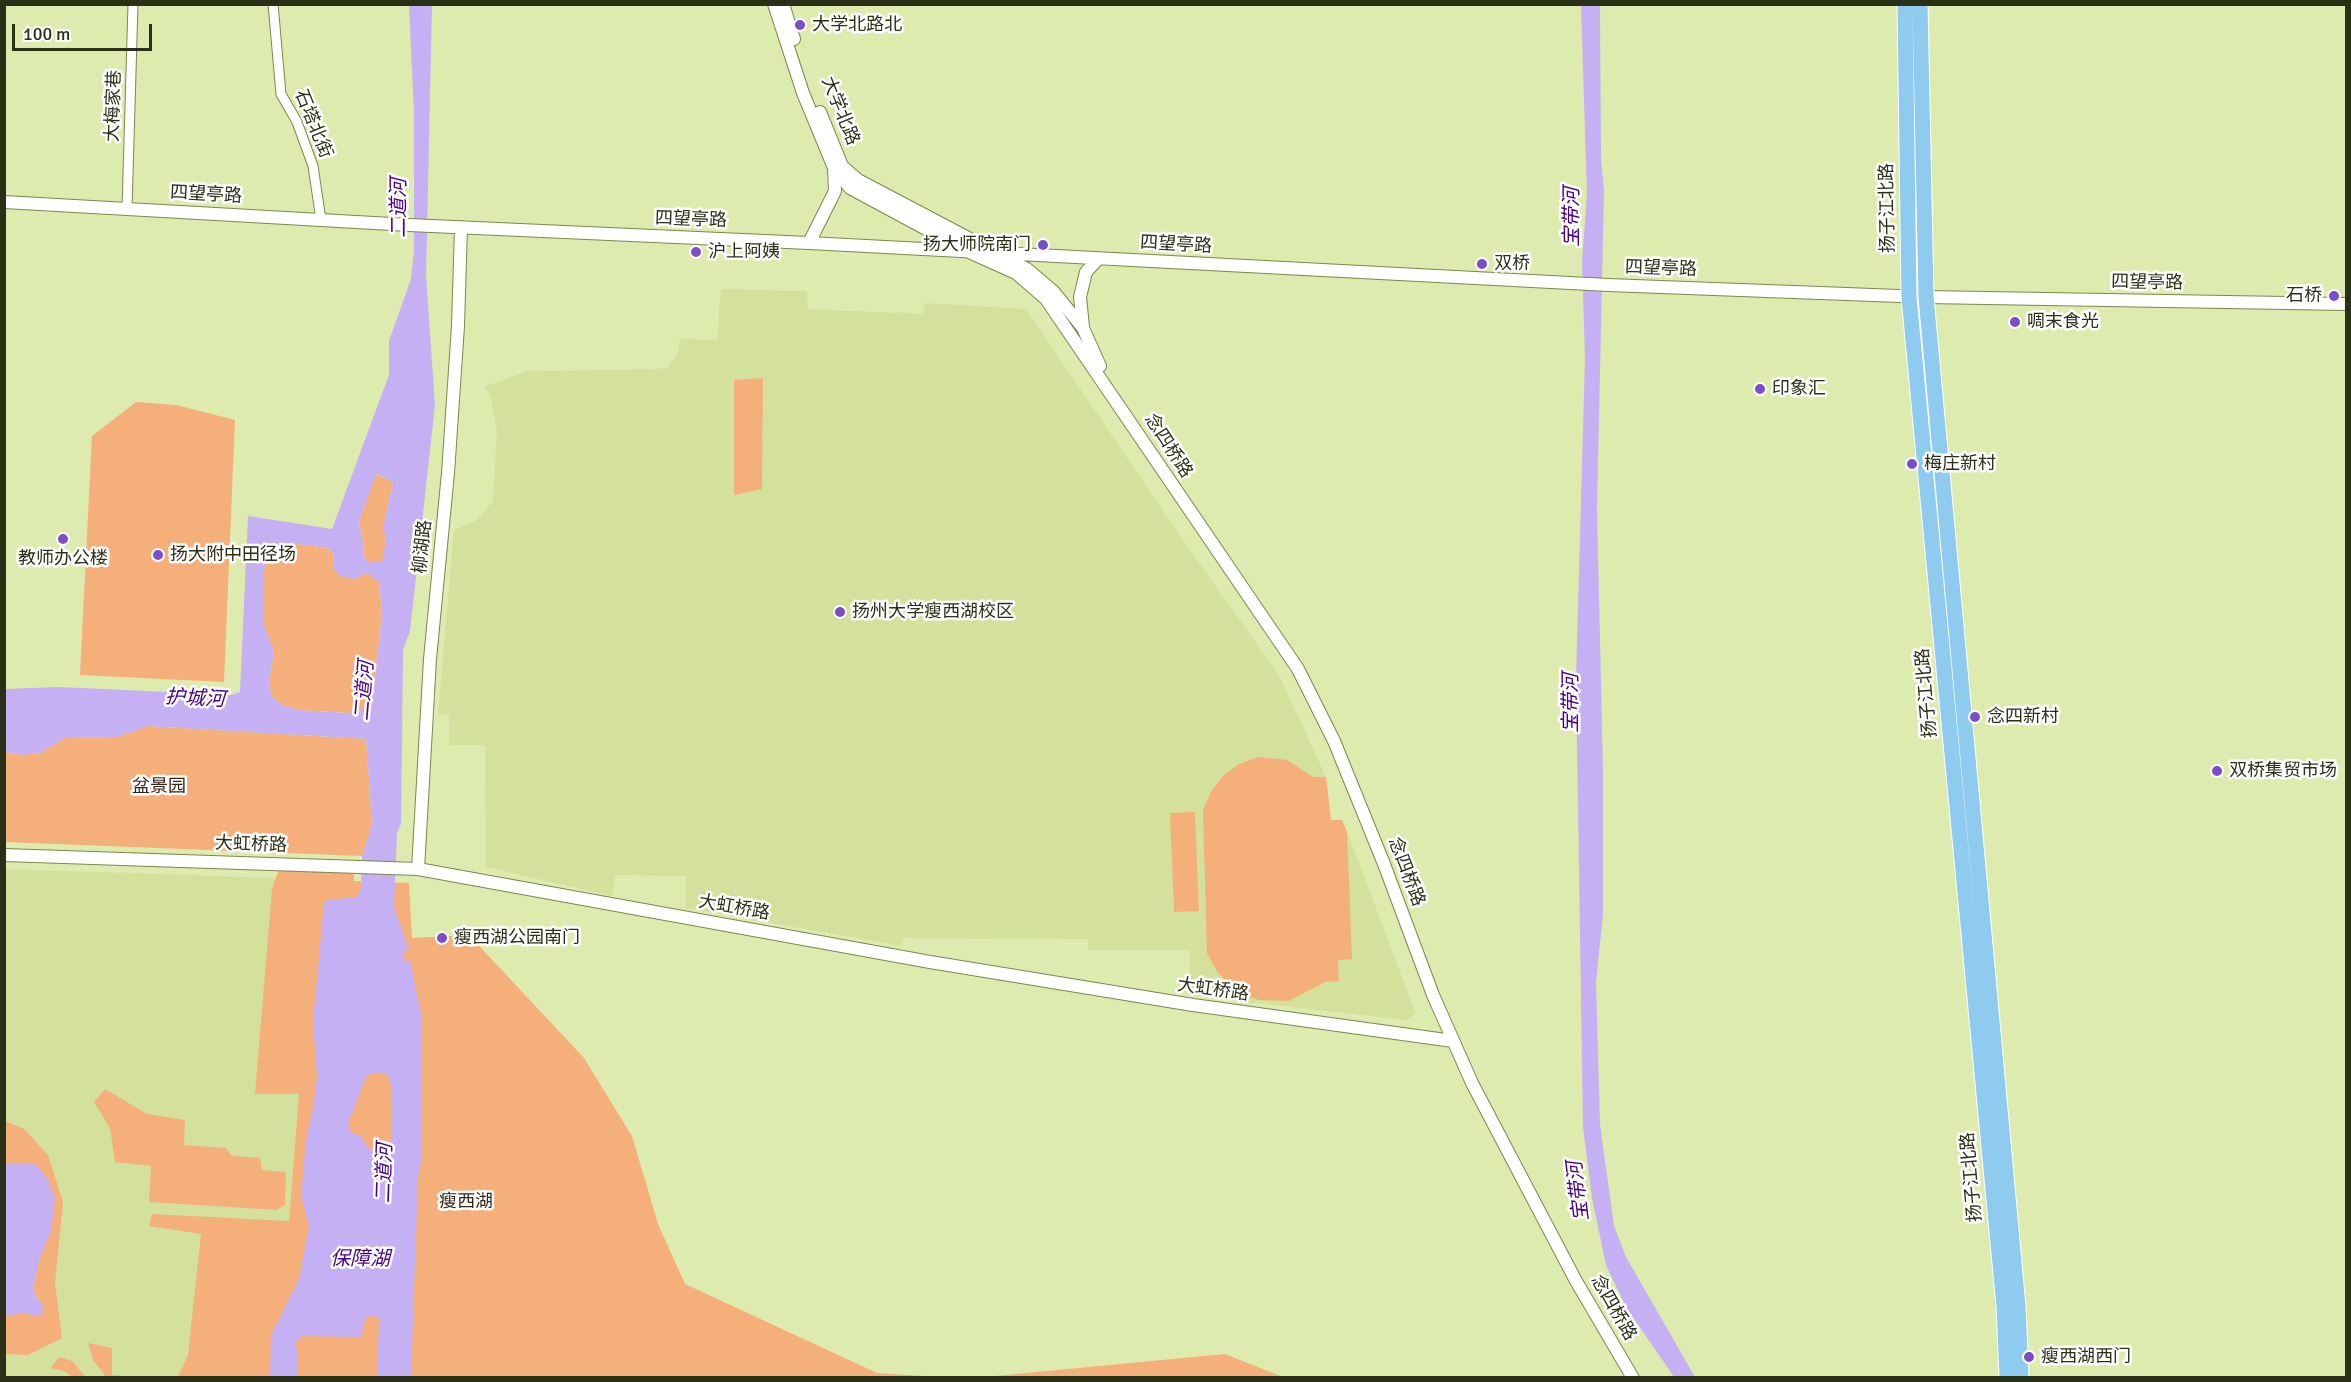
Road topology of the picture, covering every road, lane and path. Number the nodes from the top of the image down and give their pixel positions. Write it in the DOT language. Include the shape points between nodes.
graph roads {
  1 [pos="133,4"];
  2 [pos="273,4"];
  3 [pos="774,4"];
  4 [pos="783,4"];
  5 [pos="1905,4"];
  6 [pos="1920,4"];
  7 [pos="834,168"];
  8 [pos="4,202"];
  9 [pos="127,209"];
  10 [pos="321,220"];
  11 [pos="460,227"];
  12 [pos="809,243"];
  13 [pos="967,251"];
  14 [pos="995,253"];
  15 [pos="1097,260"];
  16 [pos="1909,297"];
  17 [pos="1926,297"];
  18 [pos="2346,304"];
  19 [pos="1083,328"];
  20 [pos="1114,397"];
  21 [pos="4,855"];
  22 [pos="418,869"];
  23 [pos="1453,1041"];
  24 [pos="1634,1377"];
  25 [pos="2007,1377"];
  26 [pos="2021,1377"];
  1 -- 9 [label="street, 大梅家巷"];
  2 -- 10 [label="street, 石塔北街" via="281,94 314,166"];
  3 -- 7 [label="street, 大学北路"];
  4 -- 14 [label="street, 大学北路" via="811,90 842,166 858,180"];
  5 -- 16 [label="main road, 扬子江北路"];
  6 -- 17 [label="main road, 扬子江北路"];
  7 -- 12 [label="street" via="835,191"];
  7 -- 13 [label="street, 大学北路" via="850,188"];
  8 -- 9 [label="street, 四望亭路"];
  9 -- 10 [label="street, 四望亭路"];
  10 -- 11 [label="street, 四望亭路"];
  11 -- 12 [label="street, 四望亭路"];
  11 -- 22 [label="street, 柳湖路" via="458,326 430,659"];
  12 -- 13 [label="street, 四望亭路"];
  13 -- 14 [label="street, 四望亭路"];
  13 -- 20 [label="street, 念四桥路" via="1016,273 1046,299"];
  14 -- 15 [label="street, 四望亭路"];
  14 -- 19 [label="street, 念四桥路" via="1027,269 1053,291"];
  15 -- 16 [label="street, 四望亭路"];
  15 -- 19 [label="street" via="1086,272 1080,297"];
  16 -- 17 [label="street, 四望亭路"];
  16 -- 25 [label="main road, 扬子江北路" via="2004,1306"];
  17 -- 18 [label="street, 四望亭路"];
  17 -- 26 [label="main road, 扬子江北路" via="2018,1307"];
  19 -- 20 [label="street, 念四桥路"];
  20 -- 23 [label="street, 念四桥路" via="1298,669 1338,752"];
  21 -- 22 [label="street, 大虹桥路"];
  22 -- 23 [label="street, 大虹桥路" via="941,964 1193,1005"];
  23 -- 24 [label="street, 念四桥路" via="1576,1281"];
}
